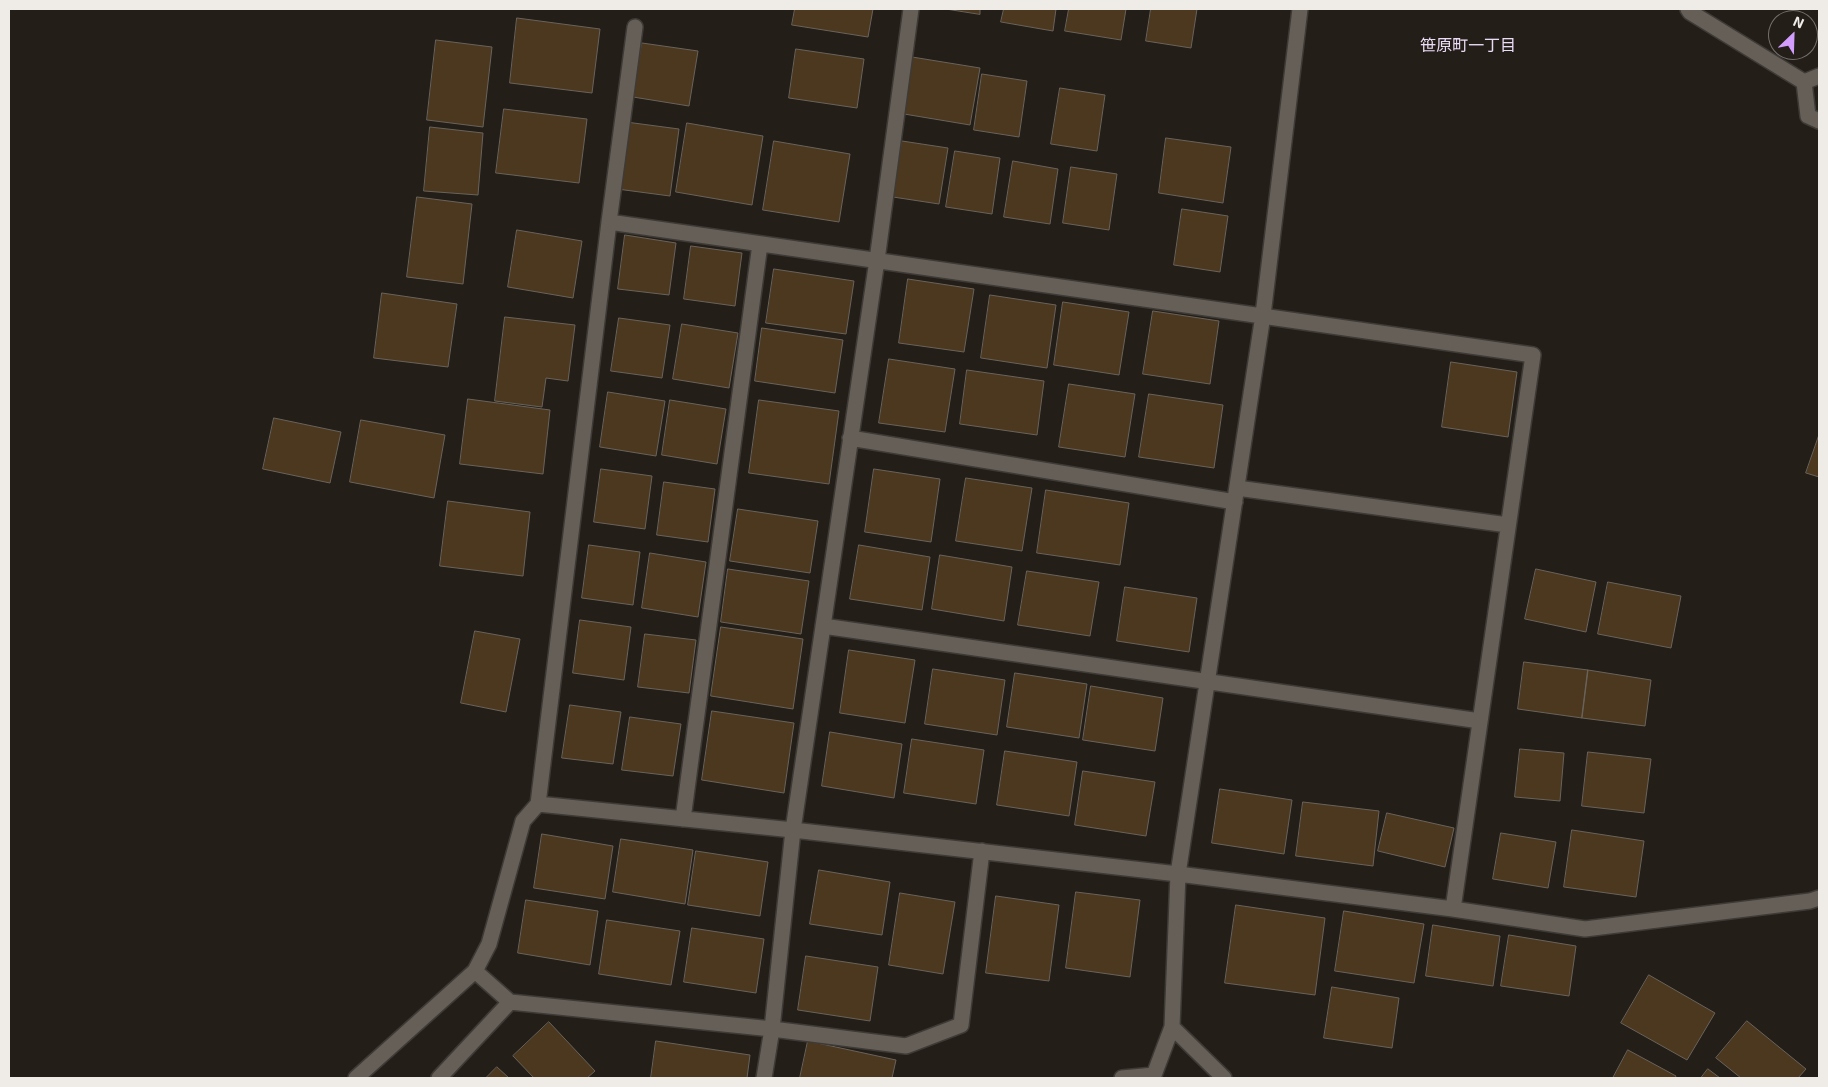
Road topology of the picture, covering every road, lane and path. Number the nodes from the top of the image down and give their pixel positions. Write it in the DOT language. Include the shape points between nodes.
graph roads {
  1 [pos="911,9"];
  2 [pos="1300,9"];
  3 [pos="1688,9"];
  4 [pos="636,27"];
  5 [pos="1819,76"];
  6 [pos="1804,82"];
  7 [pos="1819,121"];
  8 [pos="609,222"];
  9 [pos="760,244"];
  10 [pos="877,260"];
  11 [pos="1263,315"];
  12 [pos="850,438"];
  13 [pos="1236,495"];
  14 [pos="1508,525"];
  15 [pos="823,626"];
  16 [pos="1208,682"];
  17 [pos="1480,721"];
  18 [pos="538,804"];
  19 [pos="683,819"];
  20 [pos="793,830"];
  21 [pos="982,852"];
  22 [pos="1178,874"];
  23 [pos="1819,898"];
  24 [pos="1453,909"];
  25 [pos="475,971"];
  26 [pos="510,1002"];
  27 [pos="1172,1027"];
  28 [pos="772,1029"];
  29 [pos="356,1078"];
  30 [pos="439,1078"];
  31 [pos="764,1078"];
  32 [pos="1122,1078"];
  33 [pos="1224,1078"];
  1 -- 10 [label="street"];
  2 -- 11 [label="street"];
  3 -- 6 [label="street"];
  4 -- 8 [label="street"];
  5 -- 6 [label="street"];
  6 -- 7 [label="street" via="1808,116"];
  8 -- 9 [label="street"];
  8 -- 18 [label="street"];
  9 -- 10 [label="street"];
  9 -- 19 [label="street"];
  10 -- 11 [label="street"];
  10 -- 12 [label="street"];
  11 -- 13 [label="street"];
  11 -- 14 [label="street" via="1532,355"];
  12 -- 13 [label="street"];
  12 -- 15 [label="street"];
  13 -- 14 [label="street"];
  13 -- 16 [label="street"];
  14 -- 17 [label="street"];
  15 -- 16 [label="street"];
  15 -- 20 [label="street"];
  16 -- 17 [label="street"];
  16 -- 22 [label="street"];
  17 -- 24 [label="street"];
  18 -- 19 [label="street"];
  18 -- 25 [label="street" via="523,821 490,944"];
  19 -- 20 [label="street"];
  20 -- 21 [label="street"];
  20 -- 28 [label="street"];
  21 -- 22 [label="street"];
  21 -- 28 [label="street" via="961,1025 906,1046"];
  22 -- 24 [label="street"];
  22 -- 27 [label="street"];
  23 -- 24 [label="street" via="1585,929"];
  25 -- 26 [label="street"];
  25 -- 29 [label="street"];
  26 -- 28 [label="street"];
  26 -- 30 [label="street"];
  27 -- 32 [label="street" via="1154,1075"];
  27 -- 33 [label="street"];
  28 -- 31 [label="street"];
}
